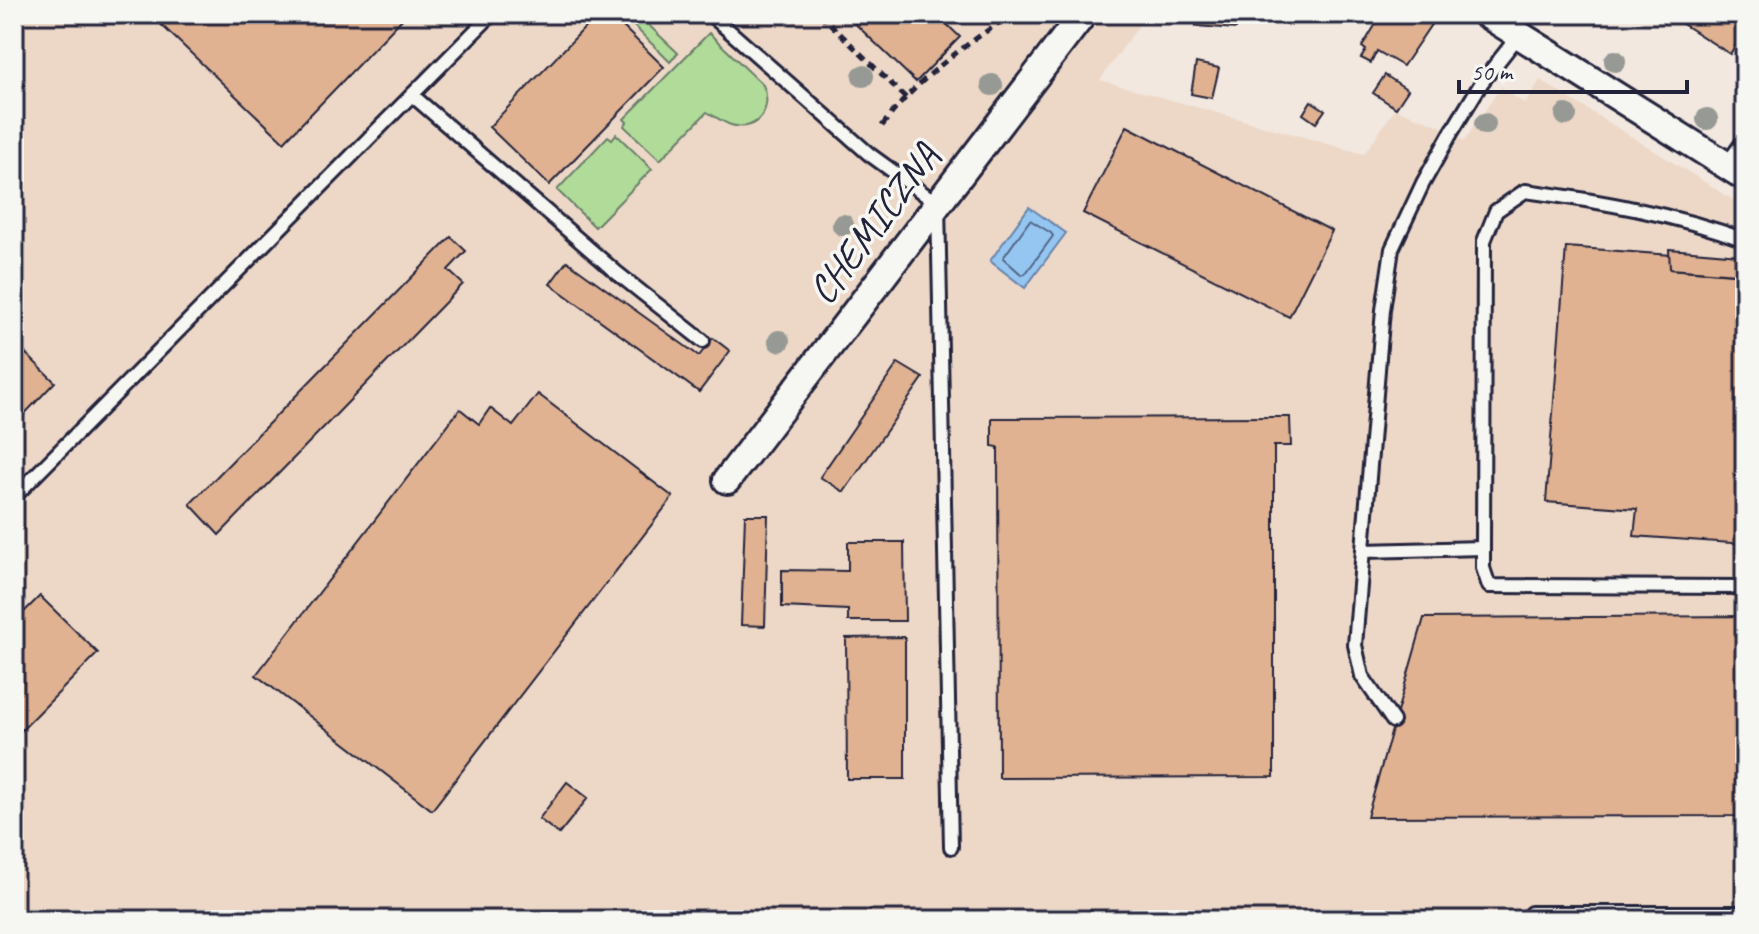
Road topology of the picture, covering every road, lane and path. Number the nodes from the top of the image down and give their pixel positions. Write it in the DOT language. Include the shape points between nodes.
graph roads {
  1 [pos="492,14"];
  2 [pos="710,14"];
  3 [pos="820,14"];
  4 [pos="1012,14"];
  5 [pos="1083,14"];
  6 [pos="1486,14"];
  7 [pos="1519,35"];
  8 [pos="412,95"];
  9 [pos="906,98"];
  10 [pos="882,126"];
  11 [pos="1745,139"];
  12 [pos="1736,171"];
  13 [pos="938,204"];
  14 [pos="1745,240"];
  15 [pos="703,341"];
  16 [pos="727,480"];
  17 [pos="14,497"];
  18 [pos="1483,548"];
  19 [pos="1363,551"];
  20 [pos="1745,587"];
  21 [pos="1393,721"];
  22 [pos="951,847"];
  23 [pos="1531,913"];
  24 [pos="1745,913"];
  1 -- 8 [label="lane"];
  2 -- 13 [label="lane" via="869,154"];
  3 -- 9 [label="path"];
  4 -- 9 [label="path" via="946,58"];
  5 -- 13 [label="street, CHEMICZNA"];
  6 -- 7 [label="street"];
  7 -- 12 [label="street"];
  7 -- 19 [label="lane" via="1451,133 1392,249"];
  8 -- 15 [label="lane"];
  8 -- 17 [label="lane"];
  9 -- 10 [label="path"];
  11 -- 12 [label="lane"];
  13 -- 16 [label="street, CHEMICZNA"];
  13 -- 22 [label="lane"];
  14 -- 18 [label="lane" via="1598,201 1525,191 1496,211 1484,241"];
  18 -- 19 [label="lane"];
  18 -- 20 [label="lane" via="1489,586"];
  19 -- 21 [label="lane" via="1355,645 1362,676"];
  23 -- 24 [label="lane"];
}
